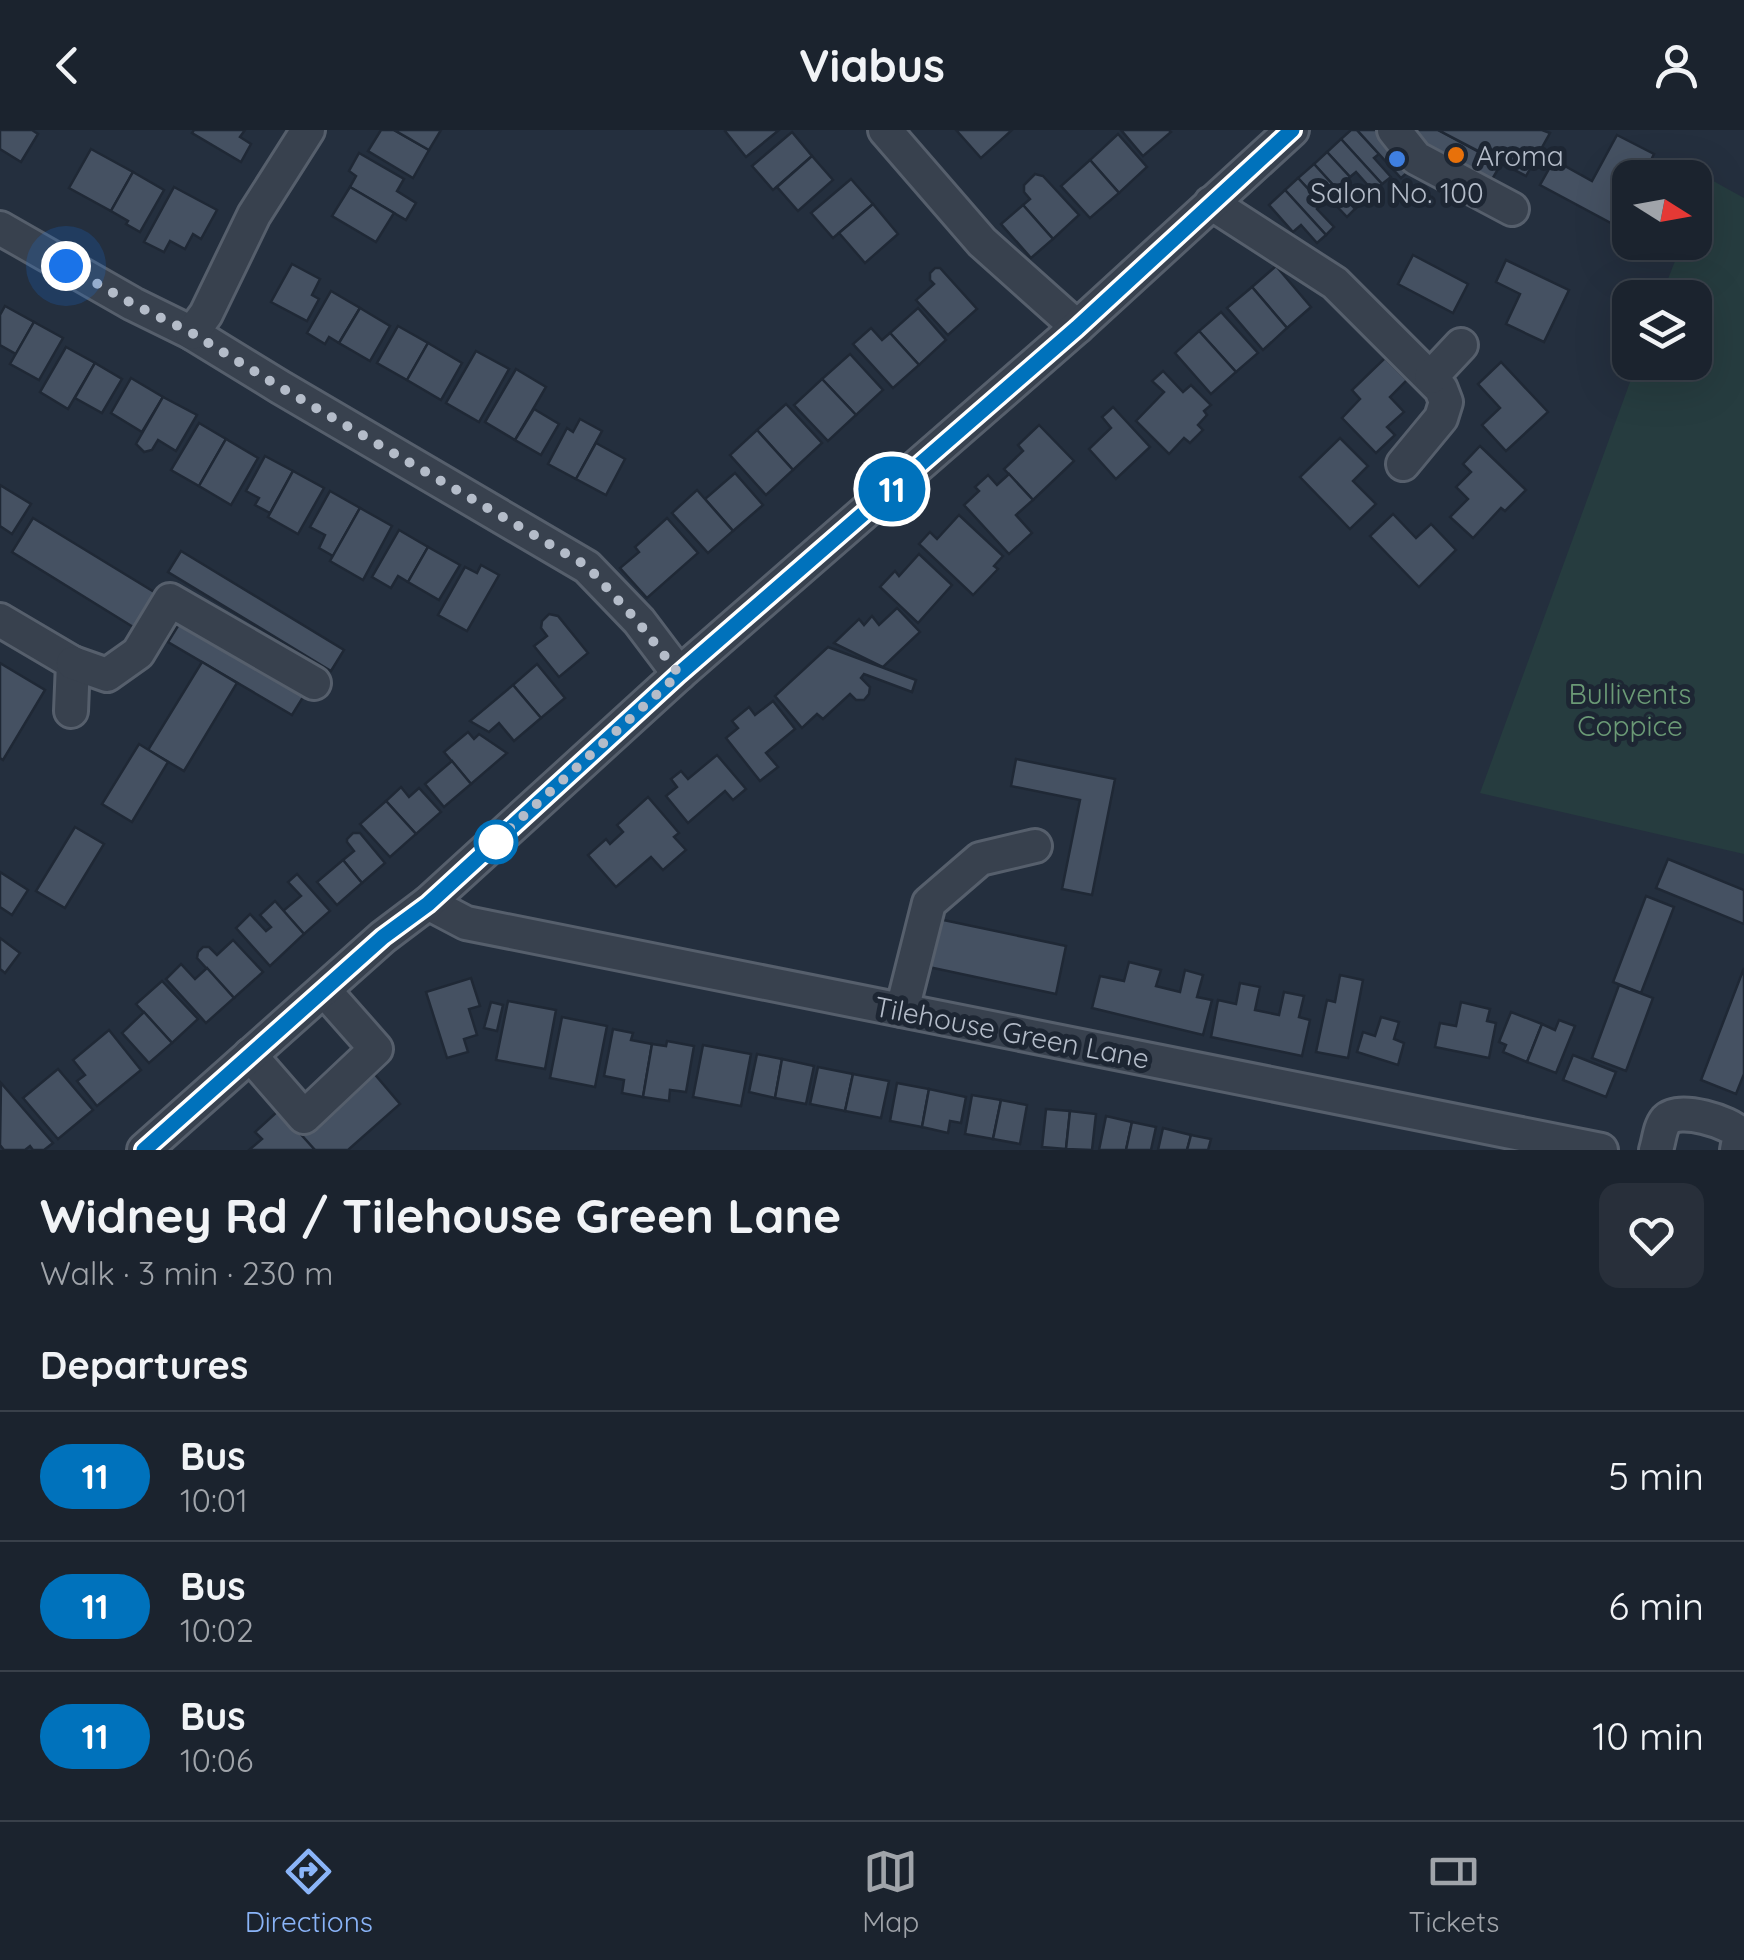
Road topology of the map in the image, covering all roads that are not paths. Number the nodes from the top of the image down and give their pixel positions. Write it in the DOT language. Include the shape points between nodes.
graph roads {
  1 [pos="308,130"];
  2 [pos="885,130"];
  3 [pos="1292,130"];
  4 [pos="1394,130"];
  5 [pos="1210,203"];
  6 [pos="1512,209"];
  7 [pos="0,228"];
  8 [pos="1077,328"];
  9 [pos="192,333"];
  10 [pos="1461,345"];
  11 [pos="1431,377"];
  12 [pos="1403,464"];
  13 [pos="0,620"];
  14 [pos="73,663"];
  15 [pos="679,674"];
  16 [pos="314,683"];
  17 [pos="71,711"];
  18 [pos="1035,846"];
  19 [pos="428,904"];
  20 [pos="324,990"];
  21 [pos="902,1010"];
  22 [pos="250,1055"];
  23 [pos="144,1150"];
  24 [pos="1601,1150"];
  25 [pos="1656,1150"];
  26 [pos="1737,1150"];
  1 -- 9 [label="street"];
  2 -- 8 [label="street" via="982,242"];
  3 -- 5 [label="street"];
  4 -- 6 [label="street" via="1416,158"];
  5 -- 8 [label="street"];
  5 -- 11 [label="street" via="1335,284"];
  7 -- 9 [label="street"];
  8 -- 15 [label="street"];
  9 -- 15 [label="street" via="587,566"];
  10 -- 11 [label="street"];
  11 -- 12 [label="street" via="1446,402 1441,418"];
  13 -- 14 [label="street"];
  14 -- 16 [label="street" via="108,675 138,653 170,600"];
  14 -- 17 [label="street"];
  15 -- 19 [label="street"];
  18 -- 21 [label="street" via="980,859 929,903"];
  19 -- 20 [label="street"];
  19 -- 21 [label="street, Tilehouse Green Lane" via="466,923"];
  20 -- 22 [label="street"];
  20 -- 22 [label="street" via="376,1050 304,1117"];
  21 -- 24 [label="street, Tilehouse Green Lane"];
  22 -- 23 [label="street"];
  25 -- 26 [label="street" via="1663,1122 1681,1113 1732,1125 1740,1134"];
}
